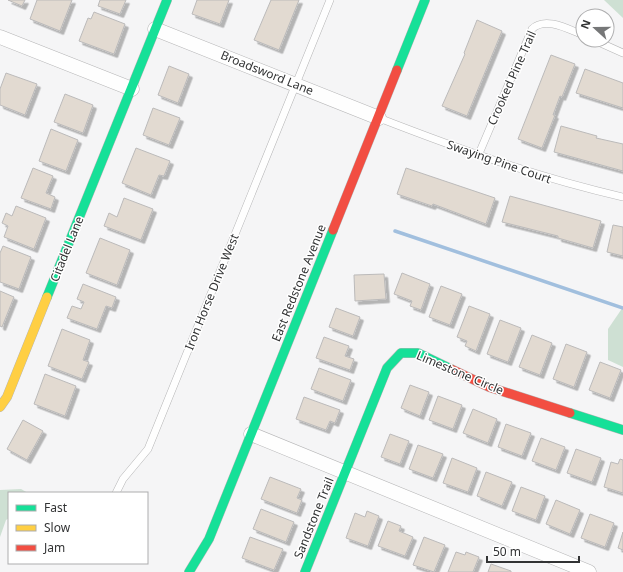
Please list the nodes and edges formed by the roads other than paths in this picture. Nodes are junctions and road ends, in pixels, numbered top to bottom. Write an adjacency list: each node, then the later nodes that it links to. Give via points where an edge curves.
1 (167, 0): 4 (street, Citadel Lane)
2 (330, 0): 9 (lane, Iron Horse Drive West)
3 (425, 0): 11 (street, East Redstone Avenue)
4 (155, 29): 9 (street, Broadsword Lane); 10 (street, Citadel Lane)
5 (575, 32): 12 (lane, Crooked Pine Trail, via 547,22 537,24 532,29)
6 (0, 37): 10 (street)
7 (612, 48): 8 (lane)
8 (623, 53)
9 (296, 84): 11 (street, Broadsword Lane); 18 (lane, Iron Horse Drive West, via 148,449 123,479)
10 (132, 89): 14 (street, Citadel Lane)
11 (378, 118): 12 (lane, Swaying Pine Court); 16 (street, East Redstone Avenue)
12 (478, 156): 13 (lane, Swaying Pine Court, via 573,186)
13 (623, 197)
14 (0, 407)
15 (623, 430): 17 (street, Limestone Circle, via 489,387 418,353 401,353 387,368)
16 (251, 434): 17 (street); 19 (street, East Redstone Avenue, via 209,539)
17 (345, 472): 20 (street, Sandstone Trail); 21 (street)
18 (116, 492)
19 (189, 572)
20 (305, 572)
21 (589, 572)

